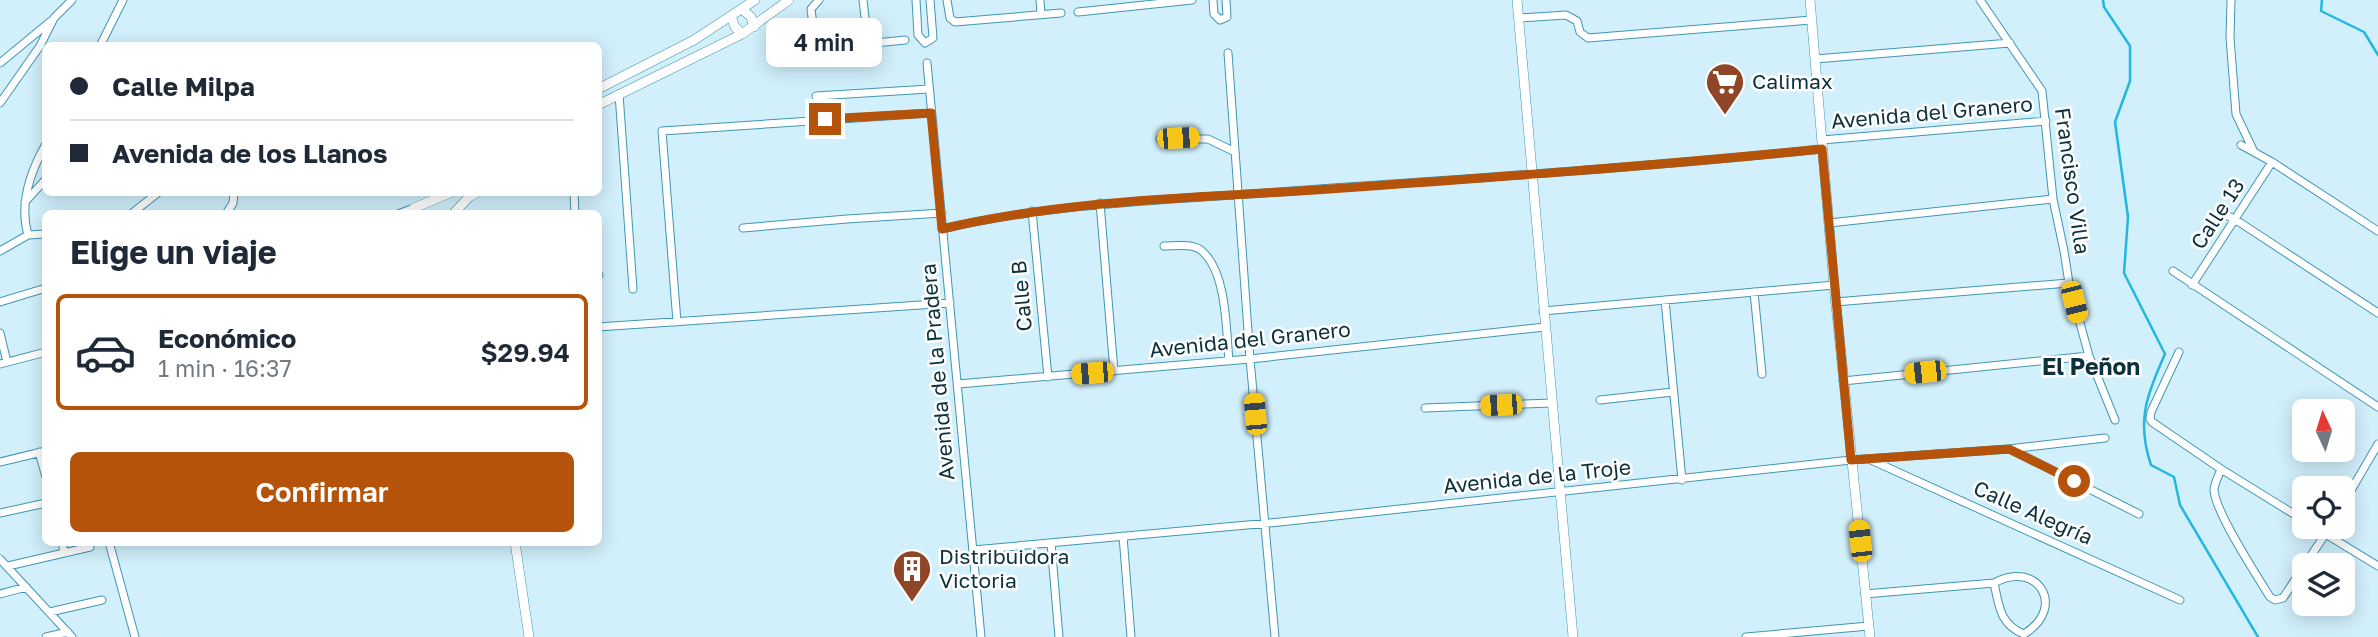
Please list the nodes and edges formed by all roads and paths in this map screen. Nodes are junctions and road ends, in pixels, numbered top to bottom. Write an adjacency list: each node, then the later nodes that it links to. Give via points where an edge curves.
1 (72, 0): 25 (street)
2 (123, 0): 31 (street)
3 (755, 0): 19 (street)
4 (789, 0): 28 (street)
5 (819, 0): 34 (street, via 811,9)
6 (863, 0): 33 (street)
7 (916, 0): 8 (street, via 918,35 925,43 933,38)
8 (930, 0)
9 (947, 0): 23 (street, via 950,19 955,22)
10 (1040, 0): 23 (street)
11 (1093, 0): 20 (street)
12 (1192, 0): 20 (street)
13 (1213, 0): 14 (street, via 1214,14 1220,20 1227,17)
14 (1226, 0)
15 (1517, 0): 26 (street)
16 (1810, 0): 27 (street)
17 (1980, 0): 32 (street, Francisco Villa)
18 (2231, 0): 53 (street, via 2236,114)
19 (742, 9): 24 (street); 28 (street)
20 (1094, 10): 21 (street)
21 (1078, 12)
22 (1061, 13): 23 (street)
23 (1041, 14)
24 (731, 16): 29 (street); 40 (street, via 681,48)
25 (54, 18): 38 (street); 44 (street)
26 (1519, 18): 27 (street, via 1566,15 1577,21 1588,38); 55 (street)
27 (1811, 20): 37 (street)
28 (754, 27): 29 (street)
29 (742, 34): 42 (street)
30 (905, 40): 33 (street)
31 (102, 42)
32 (2010, 43): 37 (street); 47 (street, Francisco Villa, via 2042,91)
33 (868, 44): 34 (street)
34 (816, 49): 35 (street)
35 (787, 52)
36 (1228, 54): 51 (street)
37 (1815, 60): 49 (street)
38 (0, 62)
39 (927, 63): 41 (street, Avenida de la Pradera)
40 (602, 87)
41 (929, 89): 43 (street); 46 (street, Avenida de la Pradera)
42 (619, 94): 45 (street); 84 (street)
43 (816, 96)
44 (0, 103)
45 (602, 103)
46 (931, 113): 69 (street, Avenida de la Pradera); 92 (street, via 662,131)
47 (2046, 121): 49 (street, Avenida del Granero); 61 (street, Francisco Villa)
48 (1160, 139): 51 (street, via 1208,139)
49 (1822, 144): 55 (street, Avenida del Granero, via 1680,164); 71 (street)
50 (2241, 145): 53 (street)
51 (1235, 152): 57 (street)
52 (42, 153): 63 (street)
53 (2254, 153): 54 (street)
54 (2272, 162): 70 (street, Calle 13); 74 (street)
55 (1531, 174): 57 (street, Avenida del Granero); 90 (street)
56 (42, 184): 63 (street)
57 (1237, 195): 62 (street, Avenida del Granero); 99 (street)
58 (154, 196): 64 (street)
59 (444, 196): 65 (street)
60 (471, 196): 66 (street)
61 (2053, 199): 71 (street); 80 (street, Francisco Villa)
62 (1100, 203): 67 (street, Avenida del Granero); 102 (street)
63 (24, 204): 76 (street)
64 (136, 210)
65 (417, 210)
66 (457, 210)
67 (1032, 211): 73 (street, Avenida del Granero); 104 (street, Calle B)
68 (2220, 212): 70 (street)
69 (942, 213): 72 (street); 73 (street, Avenida de la Pradera)
70 (2236, 220): 82 (street, Calle 13); 91 (street)
71 (1829, 223): 81 (street)
72 (743, 228)
73 (942, 229): 89 (street, Avenida de la Pradera)
74 (2378, 231)
75 (42, 234): 76 (street)
76 (28, 235): 78 (street)
77 (1164, 246): 100 (street, via 1202,250 1222,281)
78 (0, 251)
79 (2173, 271): 82 (street)
80 (2069, 283): 87 (street); 98 (street, Francisco Villa)
81 (1833, 285): 85 (street); 87 (street)
82 (2192, 285): 110 (street)
83 (42, 289): 88 (street)
84 (633, 289)
85 (1754, 292): 86 (street); 103 (street)
86 (1665, 300): 90 (street); 107 (street)
87 (1835, 302): 105 (street)
88 (0, 303)
89 (950, 303): 92 (street); 106 (street, Avenida de la Pradera)
90 (1543, 311): 94 (street)
91 (2378, 313)
92 (677, 322): 93 (street)
93 (602, 327)
94 (1545, 327): 99 (street, Avenida del Granero); 109 (street)
95 (0, 333): 101 (street)
96 (2179, 352): 120 (street, via 2150,419)
97 (42, 353): 101 (street)
98 (2089, 356): 105 (street); 112 (street, Francisco Villa)
99 (1250, 359): 100 (street, Avenida del Granero); 128 (street)
100 (1229, 360): 102 (street, Avenida del Granero)
101 (4, 363)
102 (1114, 371): 104 (street, Avenida del Granero)
103 (1762, 374)
104 (1048, 377): 106 (street, Avenida del Granero)
105 (1843, 381): 118 (street)
106 (958, 384): 137 (street, Avenida de la Pradera)
107 (1673, 392): 108 (street); 121 (street)
108 (1600, 401)
109 (1552, 403): 111 (street); 123 (street)
110 (2378, 407)
111 (1425, 408)
112 (2115, 421)
113 (2105, 438): 115 (street, Avenida de la Troje)
114 (2378, 444): 122 (street)
115 (2009, 449): 117 (street, Avenida de la Troje); 127 (street)
116 (42, 452): 119 (street)
117 (1871, 459): 118 (street, Avenida de la Troje); 147 (street, Calle Alegría)
118 (1851, 460): 121 (street, Avenida de la Troje); 145 (street)
119 (0, 462)
120 (2221, 469): 126 (street); 130 (street, via 2214,490 2224,518 2270,597 2283,598)
121 (1682, 480): 123 (street, Avenida de la Troje)
122 (2355, 483)
123 (1561, 492): 128 (street, Avenida de la Troje); 159 (street)
124 (42, 504): 125 (street)
125 (0, 513)
126 (2292, 513)
127 (2139, 514)
128 (1265, 523): 129 (street, Avenida de la Troje); 158 (street)
129 (1123, 536): 132 (street, Avenida de la Troje); 157 (street)
130 (2322, 539)
131 (2340, 539): 141 (street)
132 (1051, 543): 137 (street, Avenida de la Troje); 156 (street)
133 (63, 546): 138 (street)
134 (109, 546): 153 (street)
135 (516, 546): 154 (street)
136 (90, 547): 138 (street)
137 (973, 550): 155 (street, Avenida de la Pradera)
138 (64, 553): 140 (street)
139 (0, 559): 140 (street)
140 (8, 566): 143 (street)
141 (2378, 566)
142 (1994, 583): 145 (street); 151 (street, via 2005,620); 151 (street, via 2027,578 2042,588 2046,597 2043,614)
143 (26, 587): 144 (street); 148 (street)
144 (0, 594)
145 (1866, 594): 149 (street)
146 (102, 600): 148 (street)
147 (2180, 600)
148 (50, 612): 150 (street)
149 (1869, 626): 160 (street); 161 (street)
150 (70, 634): 152 (street)
151 (2024, 635)
152 (46, 637)
153 (135, 637)
154 (529, 637)
155 (981, 637)
156 (1059, 637)
157 (1131, 637)
158 (1275, 637)
159 (1573, 637)
160 (1746, 637)
161 (1870, 637)

